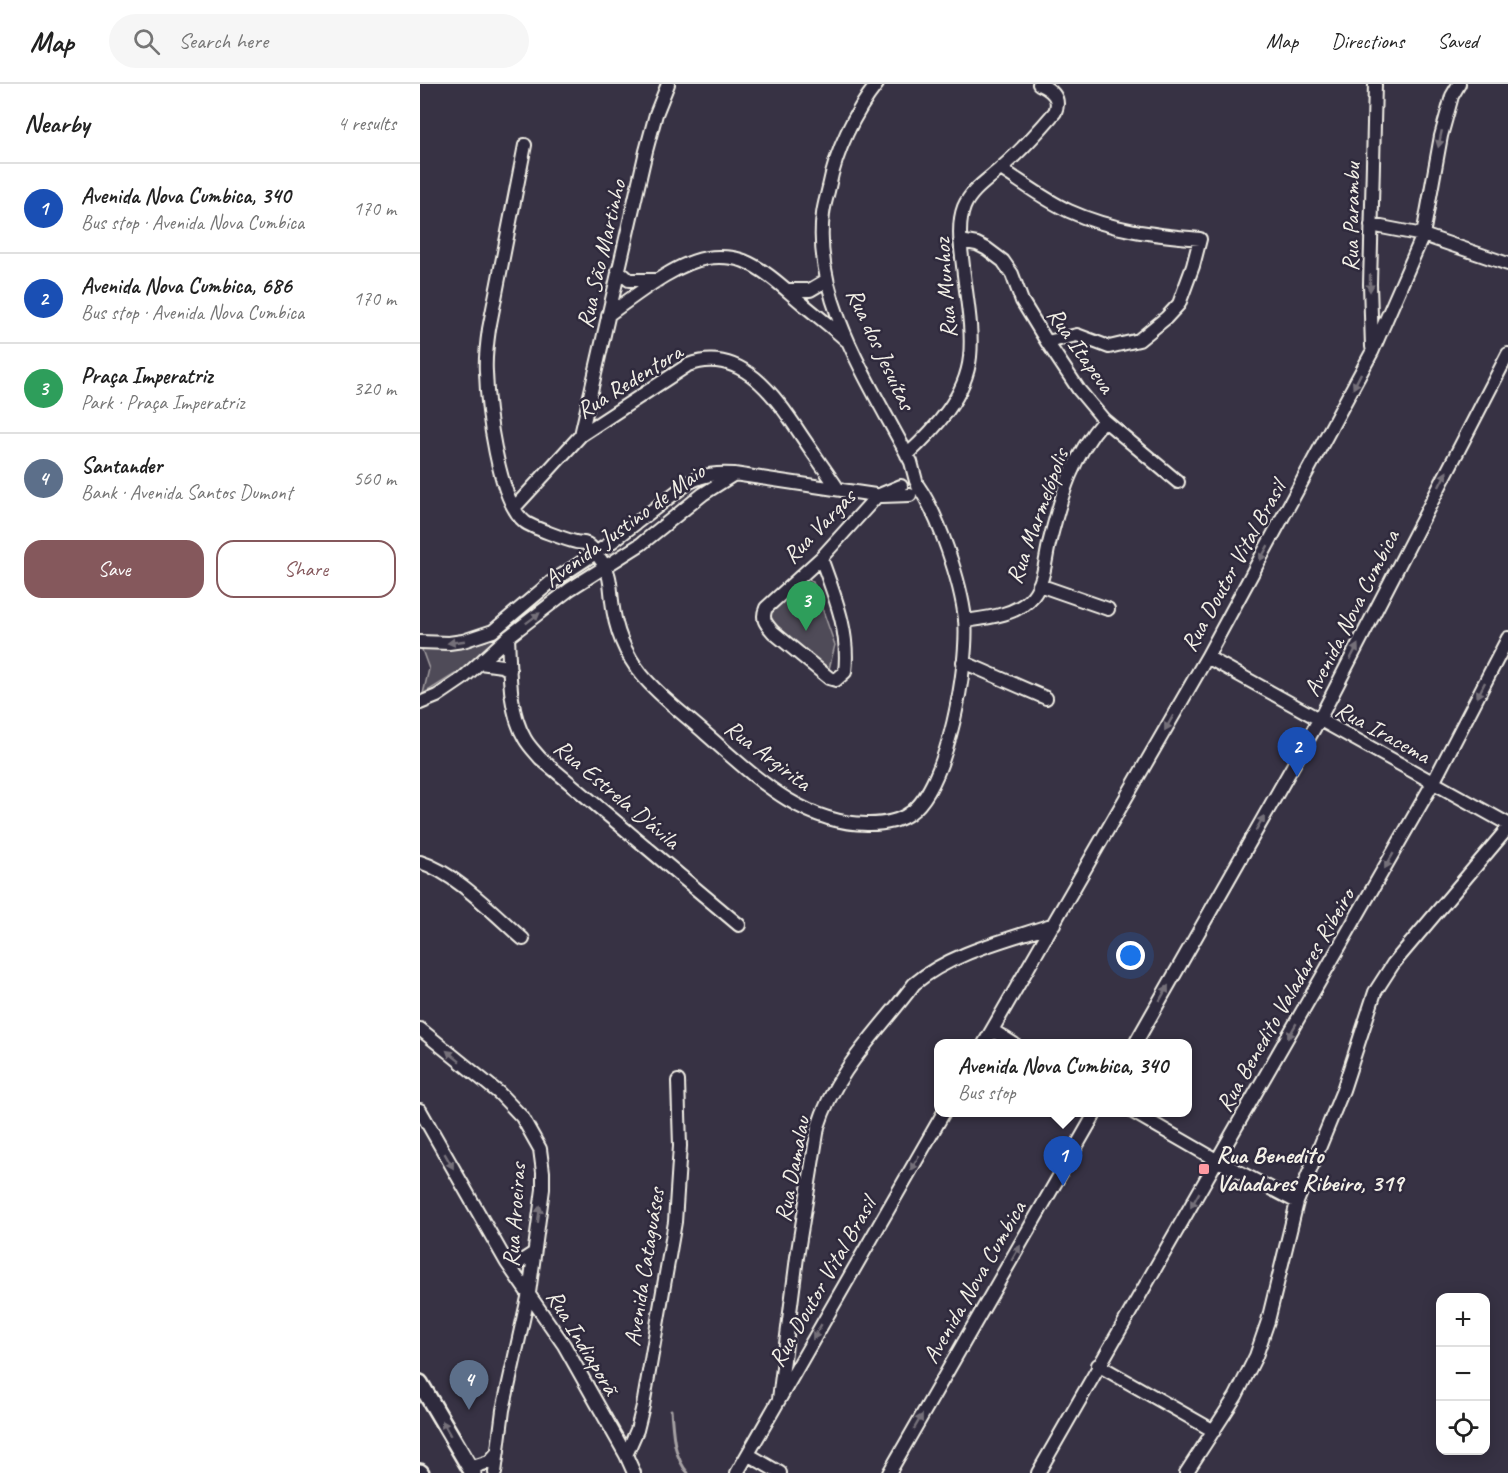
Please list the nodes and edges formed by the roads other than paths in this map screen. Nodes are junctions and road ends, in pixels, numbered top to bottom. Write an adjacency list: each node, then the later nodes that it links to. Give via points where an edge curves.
1 (668, 84): 12 (street, Rua São Martinho, via 656,114)
2 (876, 84): 14 (street, Rua dos Jesuítas, via 846,134 832,173 823,215)
3 (1039, 84): 7 (street, Rua Munhoz, via 1057,98 1055,112)
4 (1375, 84): 8 (street, Rua Parambu)
5 (1459, 84): 9 (street, Rua Doutor Vital Brasil, one-way to 9, via 1441,136)
6 (525, 145): 33 (street, via 486,355 497,461)
7 (1001, 168): 10 (street, Rua Munhoz, via 963,208); 19 (street, via 1067,210 1101,224 1200,239 1179,304 1139,340 1109,347 1077,335)
8 (1371, 225): 9 (street); 21 (street, Rua Parambu, one-way to 21)
9 (1423, 235): 11 (street); 21 (street, Rua Doutor Vital Brasil)
10 (960, 241): 19 (street, Rua Itapeva, via 987,249 1007,266 1022,301); 25 (street, Rua Munhoz, via 970,359 955,400)
11 (1508, 264)
12 (618, 270): 13 (street, via 629,280); 18 (street, Rua São Martinho)
13 (659, 280): 15 (street, via 692,262 732,258 755,267); 18 (street)
14 (827, 280): 15 (street, via 810,290); 16 (street, Rua dos Jesuítas)
15 (787, 290): 17 (street)
16 (835, 308): 17 (street); 20 (street, Rua dos Jesuítas)
17 (816, 313): 20 (street)
18 (608, 315): 24 (street, Rua São Martinho)
19 (1047, 342): 23 (street, Rua Itapeva)
20 (849, 343): 25 (street, Rua dos Jesuítas)
21 (1372, 352): 43 (street, Rua Doutor Vital Brasil, one-way to 43)
22 (1508, 354): 49 (street, Avenida Nova Cumbica, one-way to 22)
23 (1104, 420): 28 (street, Rua Itapeva); 37 (street, Rua Marmelópolis, via 1072,466)
24 (581, 435): 26 (street, Rua Redentora, via 688,365 713,360 742,369 764,385); 33 (street, Rua Redentora)
25 (909, 458): 30 (street)
26 (822, 466): 29 (street); 31 (street, Rua Redentora)
27 (734, 474): 29 (street); 34 (street, Avenida Justino de Maio, via 710,474 688,483); 36 (street, Avenida Justino de Maio)
28 (1178, 482)
29 (815, 486): 31 (street)
30 (911, 487): 32 (street); 39 (street, via 933,514)
31 (838, 489): 32 (street)
32 (877, 495): 35 (street, Rua Vargas)
33 (514, 508): 34 (street, via 526,522 587,544)
34 (591, 555): 36 (street, Rua Argirita); 42 (street, Avenida Justino de Maio, one-way to 42, via 493,630 449,644)
35 (821, 558): 35 (street, Rua Vargas, via 839,608 847,649 845,672 836,680 773,632 764,619 766,609)
36 (601, 569): 40 (street, Avenida Justino de Maio, one-way to 36); 44 (street, Rua Argirita, via 612,585 611,598 623,647 644,678 762,782 814,814 845,822 880,824 910,814 922,803 936,778 949,740)
37 (1040, 585): 38 (street); 39 (street, Rua Marmelópolis, via 1032,598 1016,608)
38 (1108, 609)
39 (965, 621): 44 (street, Rua Argirita)
40 (508, 637): 45 (street, Avenida Justino de Maio); 46 (street, Rua Estrela D'ávila)
41 (1508, 638): 50 (street, Rua Benedito Valadares Ribeiro, one-way to 50)
42 (420, 642)
43 (1207, 657): 49 (street, Rua Iracema); 53 (street, Rua Doutor Vital Brasil, one-way to 53)
44 (963, 662): 47 (street)
45 (480, 663): 46 (street); 48 (street, Avenida Justino de Maio, via 462,679)
46 (510, 670): 54 (street, Rua Estrela D'ávila, via 515,712 525,739 540,758)
47 (1046, 698)
48 (420, 704)
49 (1319, 720): 50 (street, Rua Iracema); 60 (street, Avenida Nova Cumbica, one-way to 49)
50 (1433, 783): 51 (street, Rua Iracema); 66 (street, Rua Benedito Valadares Ribeiro, one-way to 66)
51 (1508, 826): 67 (street, via 1383,977)
52 (420, 862): 55 (street, via 462,887)
53 (1054, 924): 57 (street, Rua Doutor Vital Brasil); 73 (street, Rua Damalau, via 968,954 924,976 853,1059 832,1093 818,1128)
54 (739, 925)
55 (523, 939)
56 (420, 1029): 68 (street, Rua Aroeiras, one-way to 56, via 543,1172 540,1149 532,1131 499,1094)
57 (992, 1030): 58 (street, Rua Doutor Vital Brasil); 59 (street)
58 (987, 1039)
59 (1006, 1039)
60 (1138, 1039)
61 (678, 1081): 76 (street, Avenida Cataguáses, via 680,1155 675,1222 643,1406)
62 (420, 1110): 69 (street, Rua Indiaporã, one-way to 69)
63 (942, 1117): 73 (street, Rua Doutor Vital Brasil, one-way to 73)
64 (1094, 1117): 84 (street, Avenida Nova Cumbica, one-way to 64)
65 (1140, 1117): 66 (street)
66 (1218, 1161): 67 (street); 71 (street, Rua Benedito Valadares Ribeiro, one-way to 71)
67 (1297, 1202): 74 (street, via 1256,1356)
68 (534, 1253): 69 (street, via 520,1262); 70 (street, Rua Aroeiras)
69 (507, 1263): 70 (street, Rua Indiaporã)
70 (529, 1293): 75 (street, Rua Aroeiras, via 503,1410); 76 (street, Rua Indiaporã, via 564,1345)
71 (1098, 1365): 74 (street); 79 (street, Rua Benedito Valadares Ribeiro)
72 (420, 1383): 78 (main road, one-way to 72)
73 (779, 1399): 77 (street, Rua Doutor Vital Brasil)
74 (1214, 1431): 85 (street)
75 (498, 1452): 78 (street, via 489,1462); 80 (street, Rua Aroeiras)
76 (626, 1455): 81 (street, Rua Indiaporã)
77 (748, 1455): 82 (street, Rua Doutor Vital Brasil); 83 (street)
78 (471, 1470)
79 (1041, 1472)
80 (495, 1473)
81 (634, 1473)
82 (737, 1473)
83 (780, 1473)
84 (889, 1473)
85 (1186, 1473)

